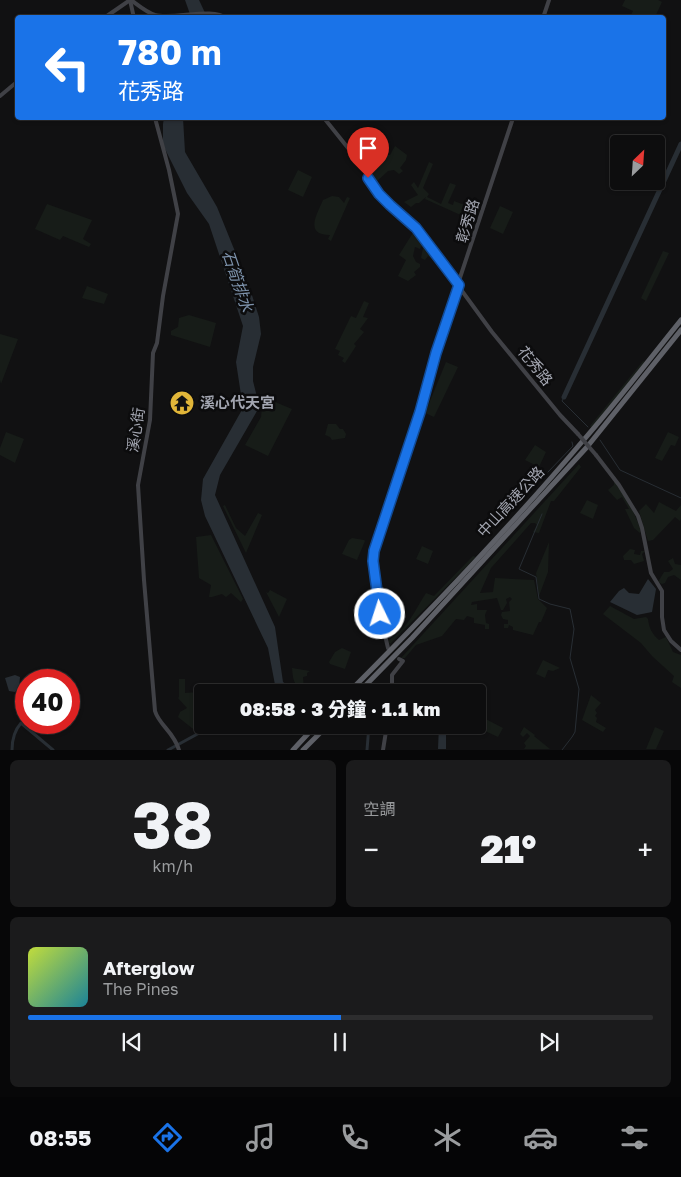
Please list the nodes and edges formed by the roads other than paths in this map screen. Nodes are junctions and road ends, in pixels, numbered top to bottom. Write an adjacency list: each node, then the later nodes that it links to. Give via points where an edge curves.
1 (130, 0): 3 (street); 4 (street); 5 (street)
2 (549, 0): 10 (street)
3 (108, 15)
4 (133, 15)
5 (154, 15)
6 (154, 15): 7 (street)
7 (189, 15)
8 (189, 15): 9 (street)
9 (221, 15)
10 (544, 15)
11 (15, 84): 12 (street)
12 (0, 96)
13 (156, 120): 28 (street, 溪心街, via 178,218 153,353 150,420 138,485 155,711)
14 (326, 120): 16 (street, 花秀路, via 360,163 379,194 416,228)
15 (512, 120): 16 (street, 彰秀路)
16 (459, 285): 19 (street, 彰秀路, via 373,556); 20 (street, 花秀路, bridge, via 492,332 596,455 638,516 651,573 662,591 664,630)
17 (681, 320): 22 (highway, 中山高速公路, via 570,456)
18 (681, 330): 23 (highway, 中山高速公路, via 587,447)
19 (388, 648)
20 (681, 650)
21 (401, 660): 24 (street, via 392,675)
22 (358, 684)
23 (367, 684)
24 (392, 684)
25 (308, 734): 29 (highway)
26 (319, 734): 30 (highway)
27 (386, 734): 31 (street)
28 (179, 749)
29 (293, 750)
30 (304, 750)
31 (383, 750)

